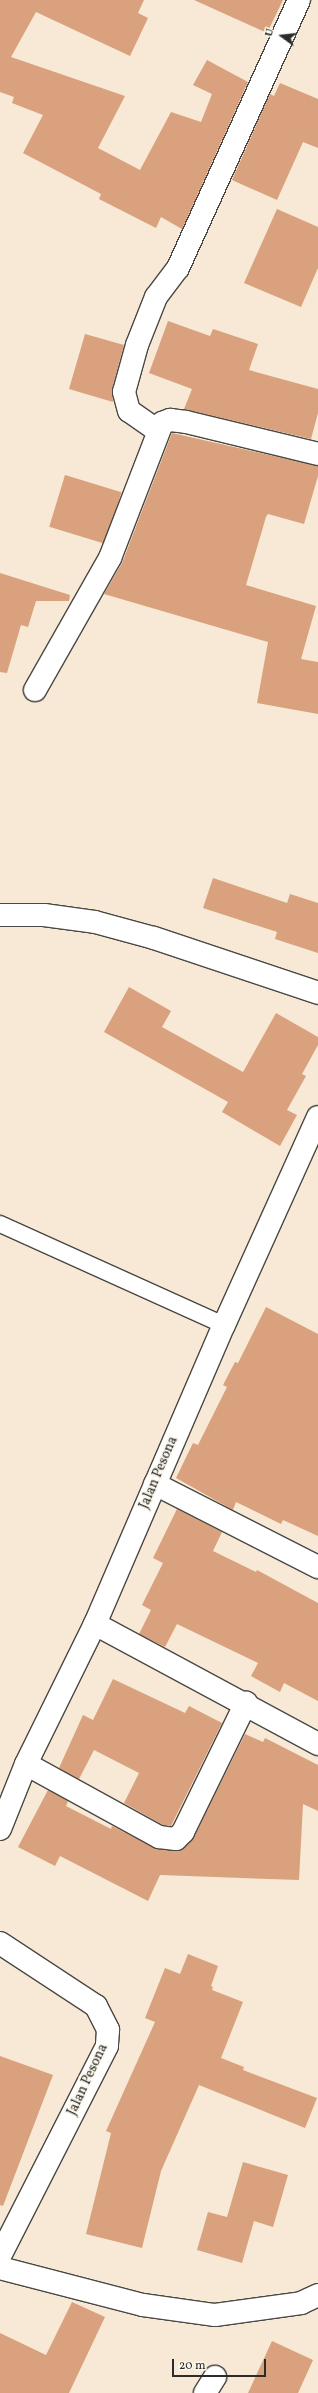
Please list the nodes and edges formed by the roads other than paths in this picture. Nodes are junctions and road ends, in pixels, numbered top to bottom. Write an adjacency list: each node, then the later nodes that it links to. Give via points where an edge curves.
1 (299, 0): 2 (street, via 178,268 156,297 137,345 124,392 129,411)
2 (158, 432): 3 (street, via 162,424 170,420); 4 (street, via 110,558)
3 (318, 454)
4 (35, 690)
5 (0, 915): 6 (street, via 44,915 95,922 154,938)
6 (318, 993)
7 (318, 1117): 9 (street, Jalan Pesona)
8 (0, 1224): 9 (lane)
9 (224, 1325): 10 (street, Jalan Pesona)
10 (154, 1484): 11 (street); 12 (street, Jalan Pesona)
11 (318, 1567)
12 (94, 1624): 13 (street); 15 (street, Jalan Pesona)
13 (246, 1703): 14 (street); 15 (street, via 183,1832 176,1839 159,1837)
14 (318, 1744)
15 (26, 1764): 16 (street, Jalan Pesona)
16 (0, 1829)
17 (0, 1943): 18 (street, Jalan Pesona, via 96,2006 108,2030 106,2046)
18 (2, 2248)
19 (0, 2268): 20 (street, via 143,2305 215,2314 301,2303)
20 (318, 2295)

